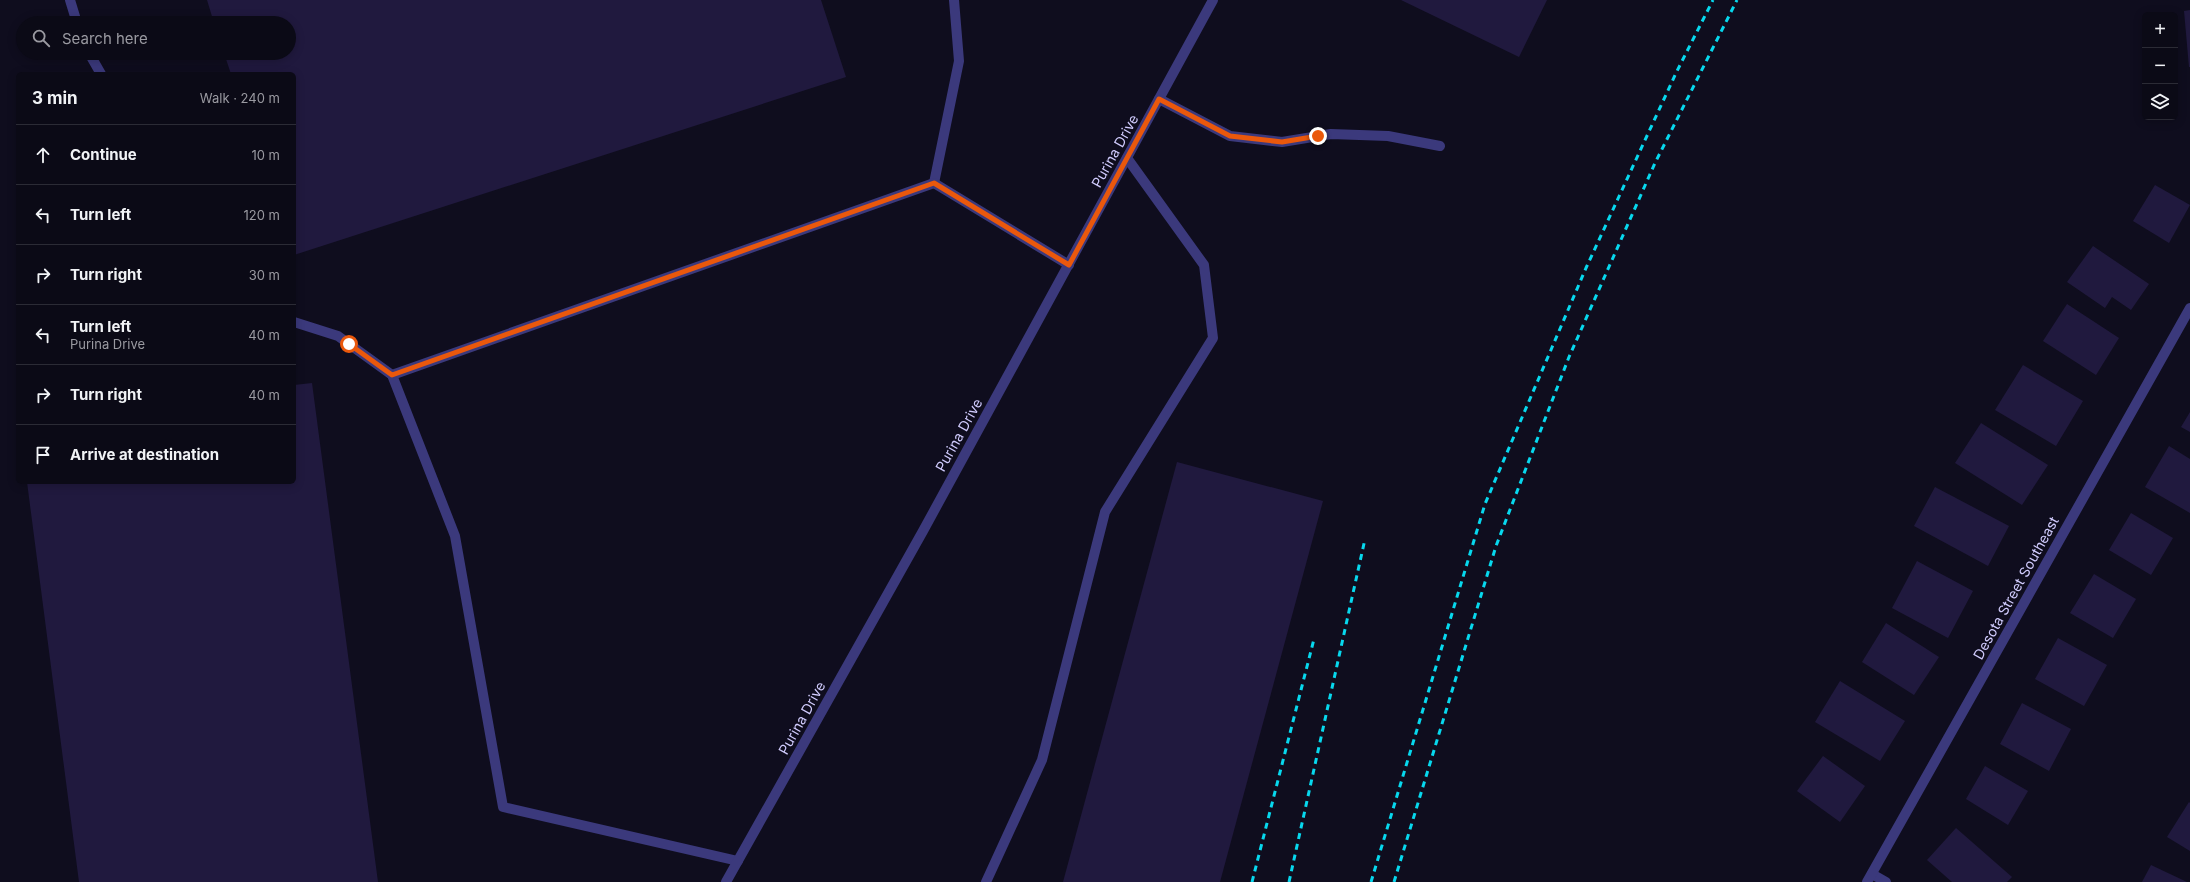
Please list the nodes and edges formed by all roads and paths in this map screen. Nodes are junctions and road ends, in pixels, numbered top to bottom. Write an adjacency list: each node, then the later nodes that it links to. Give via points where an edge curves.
1 (70, 0): 4 (street)
2 (954, 0): 10 (street, via 959,61)
3 (1214, 0): 7 (street, Purina Drive)
4 (75, 16)
5 (93, 60): 6 (street)
6 (100, 72)
7 (1159, 99): 8 (street, via 1230,136 1282,142 1331,134 1388,136); 9 (street, Purina Drive)
8 (1440, 146)
9 (1127, 158): 11 (street, Purina Drive); 18 (street, via 1204,265 1213,338 1105,512 1042,760)
10 (934, 183): 11 (street); 14 (street)
11 (1069, 265): 15 (street, Purina Drive)
12 (2190, 308): 16 (street, Desota Street Southeast)
13 (296, 323): 14 (street, via 338,336)
14 (392, 375): 15 (street, via 455,536 503,807)
15 (738, 861): 17 (street, Purina Drive)
16 (1869, 878): 19 (street)
17 (727, 882)
18 (986, 882)
19 (1886, 882)

